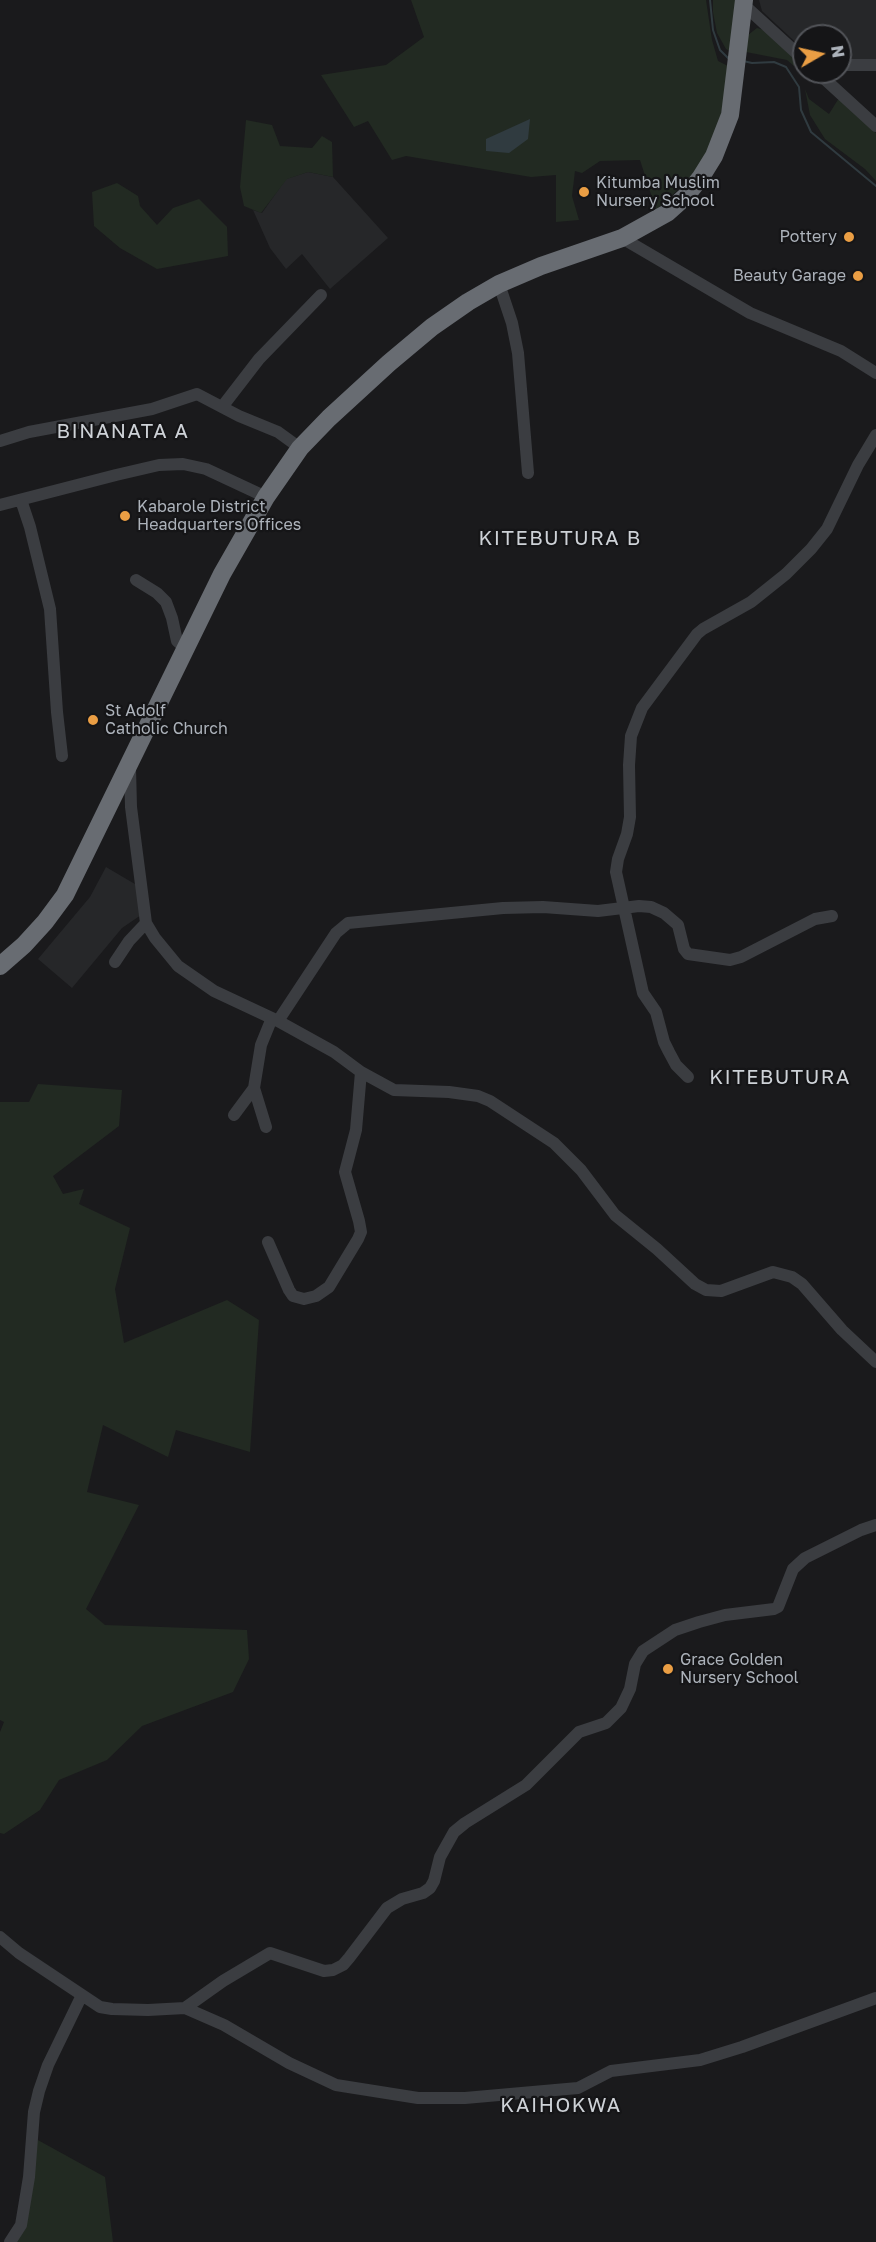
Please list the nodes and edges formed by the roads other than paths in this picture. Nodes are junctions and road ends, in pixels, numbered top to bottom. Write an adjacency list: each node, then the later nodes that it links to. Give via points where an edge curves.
1 (744, 2): 2 (street); 7 (highway, via 737,71 724,136 686,196 667,213)
2 (792, 48)
3 (852, 65): 4 (street)
4 (876, 66)
5 (830, 84): 6 (street)
6 (876, 126)
7 (622, 238): 8 (highway); 10 (street, via 750,313 841,351)
8 (499, 284): 14 (highway, via 432,327 388,363); 15 (street, via 518,353)
9 (321, 295): 11 (street, via 259,359)
10 (876, 373)
11 (222, 407): 13 (street, via 195,394 152,409); 14 (street, via 278,432)
12 (876, 435): 23 (street, via 826,529 811,549 751,602 697,634 642,708 631,736 630,817 616,872)
13 (0, 441)
14 (300, 448): 16 (highway)
15 (528, 473)
16 (266, 497): 17 (street, via 206,469 183,464 159,465); 20 (highway, via 222,574)
17 (21, 500): 18 (street); 21 (street, via 50,609)
18 (0, 505)
19 (136, 580): 20 (street, via 166,602 176,640)
20 (186, 649): 22 (highway)
21 (62, 756)
22 (129, 764): 25 (street); 27 (highway, via 65,895 24,945)
23 (623, 906): 24 (street, via 651,907 664,913 678,925 688,954 730,960 815,919); 28 (street, via 598,910 503,908 348,923 336,933); 30 (street, via 643,993 656,1012 669,1052)
24 (831, 916)
25 (146, 923): 26 (street); 28 (street, via 178,966 191,976)
26 (115, 962)
27 (0, 966)
28 (275, 1019): 29 (street); 31 (street, via 261,1046)
29 (362, 1072): 34 (street, via 356,1130 345,1172 359,1221 358,1239 329,1287 304,1299 293,1296); 35 (street, via 394,1090 440,1091 490,1101 554,1143 615,1215 695,1284 721,1292 773,1272 792,1276)
30 (688, 1077)
31 (254, 1088): 32 (street); 33 (street)
32 (234, 1115)
33 (266, 1127)
34 (268, 1242)
35 (876, 1362)
36 (876, 1525): 40 (street, via 805,1558 793,1569 778,1607 699,1622 675,1630 643,1651 621,1708 606,1723 579,1732 526,1785 454,1833 440,1857 430,1888 387,1908 343,1965 324,1971 270,1953)
37 (0, 1937): 38 (street)
38 (82, 1995): 40 (street, via 100,2007 112,2009); 41 (street, via 39,2091 21,2225)
39 (876, 1998): 40 (street, via 700,2060 611,2071 578,2088 465,2098 418,2098 336,2085)
40 (186, 2008)
41 (10, 2242)

